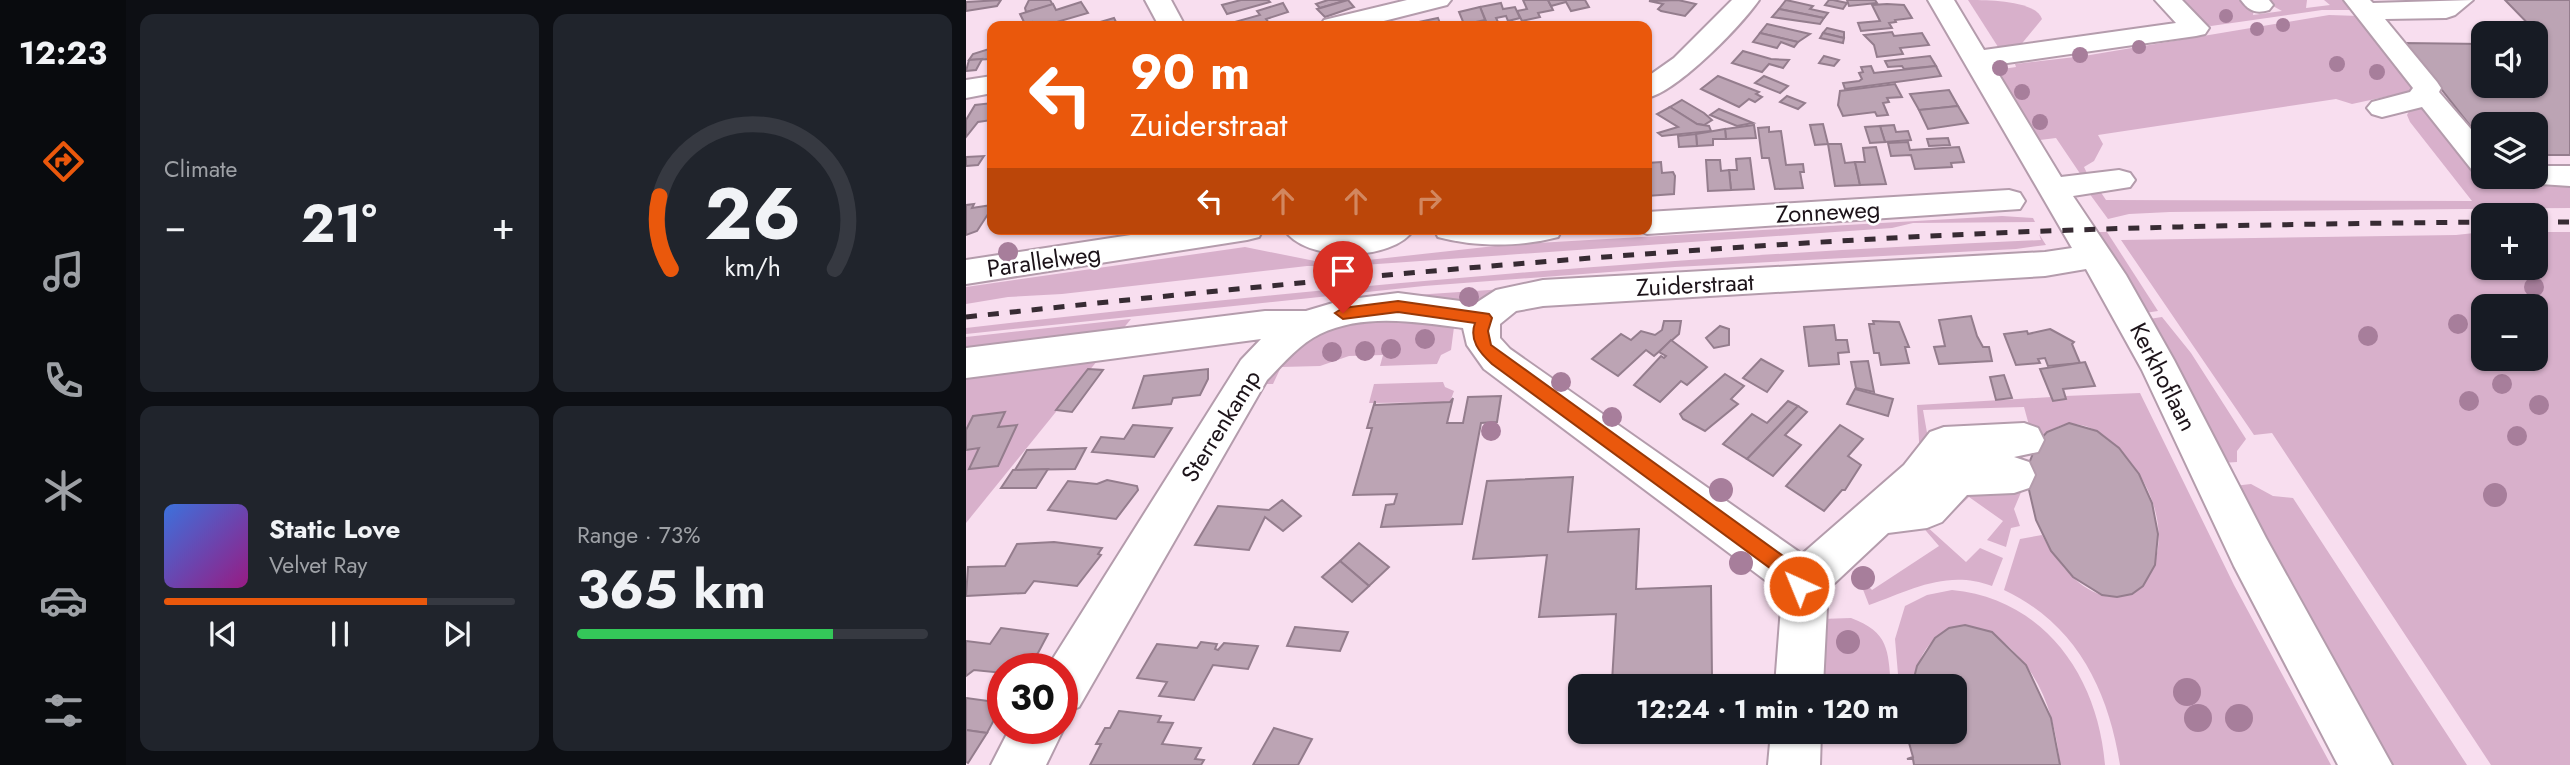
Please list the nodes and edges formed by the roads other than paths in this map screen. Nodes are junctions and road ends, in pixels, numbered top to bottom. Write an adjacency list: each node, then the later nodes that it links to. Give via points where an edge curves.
1 (1158, 0): 8 (street)
2 (1438, 0): 9 (street)
3 (1746, 0): 12 (street, via 1684,64)
4 (1941, 0): 10 (street, Kerkhoflaan)
5 (2168, 0): 10 (street, via 2196,28)
6 (2460, 0): 7 (street, via 2446,10)
7 (2362, 6): 14 (street, via 2427,88)
8 (1168, 21)
9 (1352, 21)
10 (1977, 60): 20 (street, Kerkhoflaan)
11 (987, 86): 13 (street)
12 (1652, 86)
13 (966, 89)
14 (2424, 94): 15 (street); 16 (street)
15 (2382, 108)
16 (2471, 148)
17 (2548, 176): 18 (street)
18 (2570, 176)
19 (2119, 180): 20 (street)
20 (2053, 188): 26 (street, Kerkhoflaan)
21 (2009, 201): 22 (street, Zonneweg)
22 (1652, 223)
23 (1208, 235): 27 (street, Parallelweg)
24 (1311, 235): 25 (street, via 1360,243)
25 (1382, 235)
26 (2094, 256): 28 (street, Zuiderstraat, via 2045,264 1543,293 1500,303); 39 (street, Kerkhoflaan, via 2161,370 2250,552)
27 (966, 272)
28 (1484, 318): 29 (street, via 1398,306 1343,313); 32 (street, via 1480,331 1484,348 1797,577)
29 (1306, 325): 30 (street, Sterrenkamp, via 1265,325); 33 (street, Sterrenkamp, via 1254,370)
30 (966, 363)
31 (2019, 457): 32 (street, via 1944,444 1919,478)
32 (1799, 586): 34 (street, via 1804,607)
33 (1078, 663)
34 (1800, 674)
35 (1029, 744): 37 (street)
36 (1795, 744): 38 (street)
37 (1017, 765)
38 (1794, 765)
39 (2366, 765)

